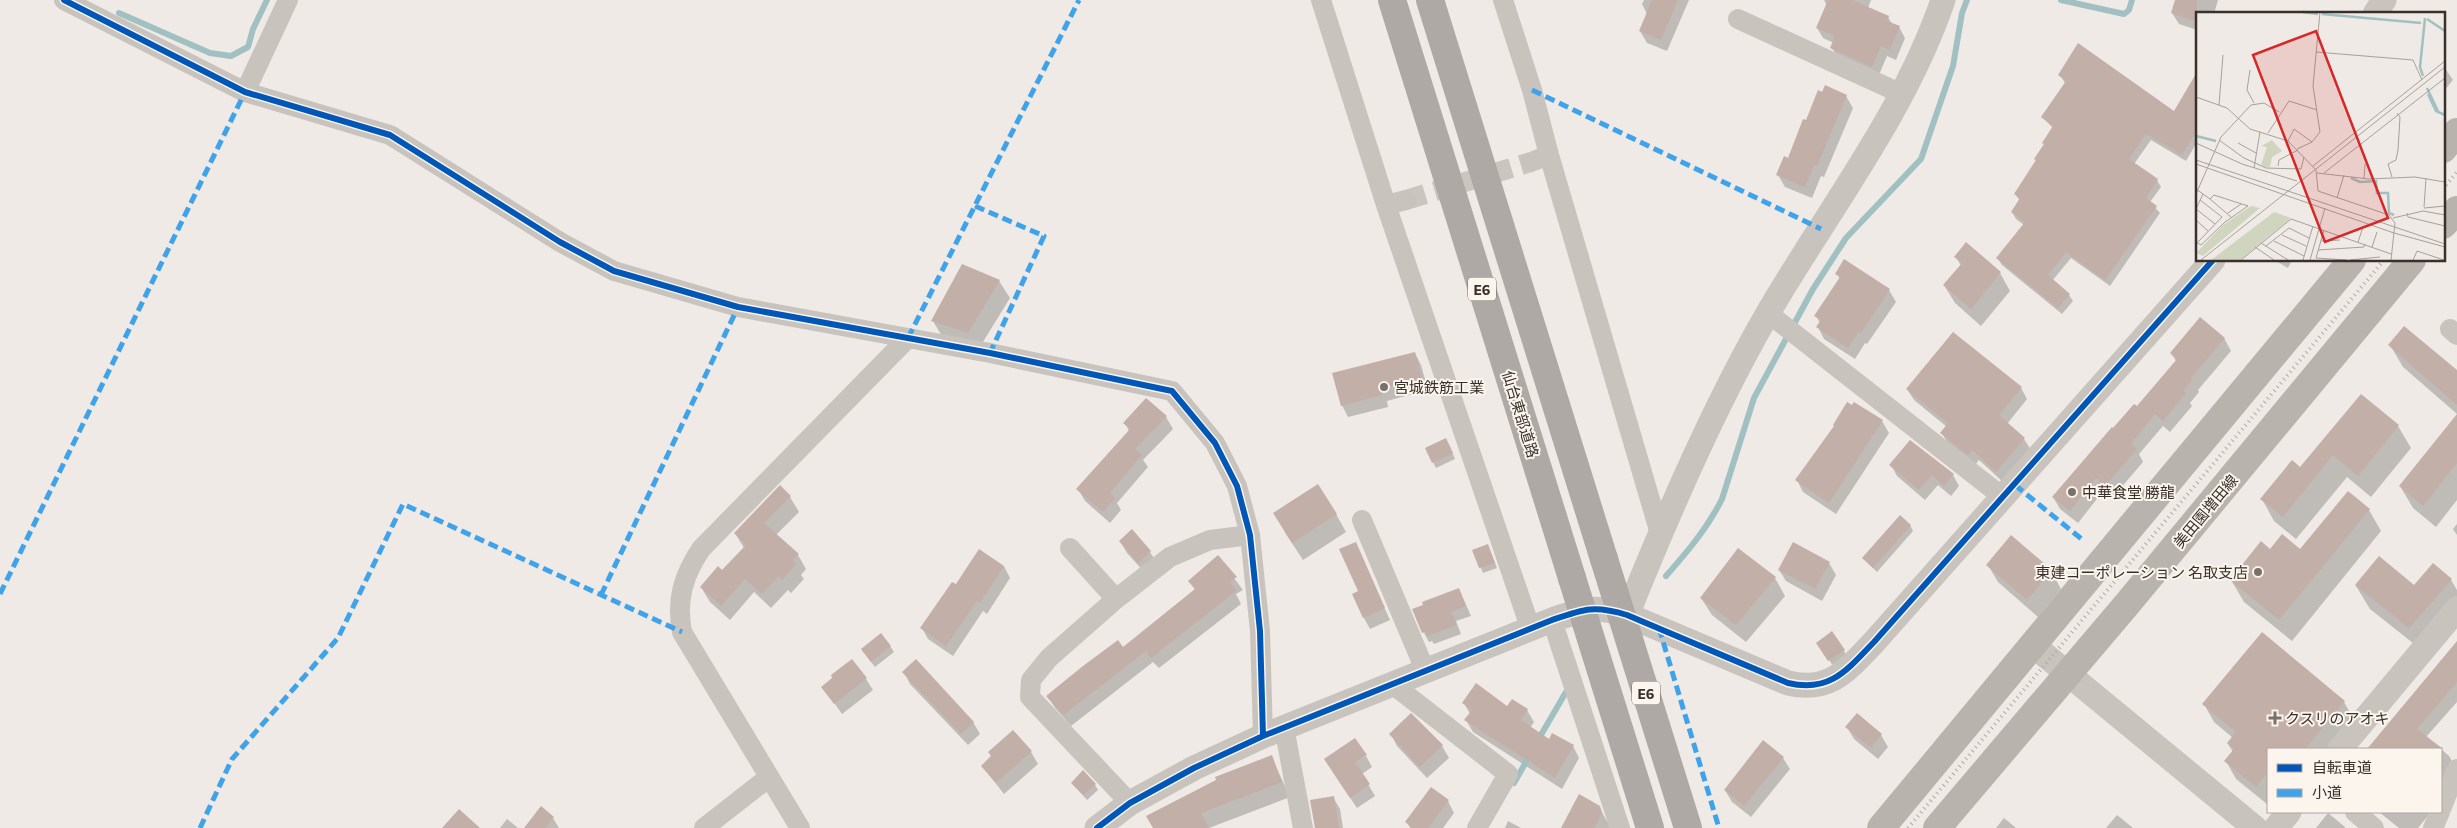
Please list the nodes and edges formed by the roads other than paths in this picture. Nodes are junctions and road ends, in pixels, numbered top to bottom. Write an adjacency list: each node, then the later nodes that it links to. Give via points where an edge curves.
1 (64, 0): 11 (street)
2 (288, 0): 11 (street)
3 (1321, 0): 16 (street)
4 (1392, 0): 52 (highway, 仙台東部道路 / E6, bridge)
5 (1430, 0): 53 (highway, E6, bridge)
6 (1503, 0): 27 (street, via 1532,90 1540,158)
7 (1943, 0): 12 (street)
8 (2384, 0): 9 (street)
9 (2376, 12)
10 (1738, 19): 12 (street)
11 (245, 92): 23 (street, via 390,135 560,242 614,271 738,306)
12 (1902, 94): 22 (street)
13 (2457, 132): 14 (main road)
14 (2444, 148)
15 (1406, 200): 16 (street)
16 (1386, 205): 32 (street)
17 (2457, 210): 18 (main road)
18 (2444, 224)
19 (2212, 261): 24 (street)
20 (2351, 261): 33 (main road)
21 (2411, 261): 35 (main road, 美田園増田線)
22 (1775, 318): 24 (street); 27 (street, via 1708,430)
23 (908, 338): 26 (street, via 1172,391 1215,443 1237,486); 40 (street, via 701,549 684,578 680,604 682,632)
24 (2004, 498): 31 (street, via 1874,642 1849,667 1822,685 1788,683)
25 (1362, 520): 34 (street)
26 (1250, 535): 29 (street, via 1210,540 1170,557); 37 (street)
27 (1660, 537): 31 (street)
28 (1070, 548): 29 (street)
29 (1116, 599): 41 (street, via 1049,658 1031,680 1030,697)
30 (2456, 611): 38 (street)
31 (1627, 615): 32 (street, via 1608,609 1588,608)
32 (1541, 625): 34 (street); 51 (street)
33 (2034, 646): 35 (street); 54 (main road)
34 (1425, 670): 36 (street)
35 (2068, 673): 55 (main road, 美田園増田線); 56 (street)
36 (1391, 684): 37 (street); 50 (street, via 1508,774)
37 (1273, 732): 41 (street, via 1194,768); 49 (street)
38 (2341, 748)
39 (2457, 769): 42 (street)
40 (768, 778): 46 (street); 47 (street)
41 (1130, 803): 48 (street)
42 (2442, 805)
43 (2288, 813): 57 (street)
44 (2356, 813): 58 (street)
45 (2439, 813): 59 (street)
46 (704, 828)
47 (800, 828)
48 (1097, 828)
49 (1303, 828)
50 (1477, 828)
51 (1620, 828)
52 (1650, 828)
53 (1688, 828)
54 (1881, 828)
55 (1937, 828)
56 (2255, 828)
57 (2276, 828)
58 (2374, 828)
59 (2433, 828)

